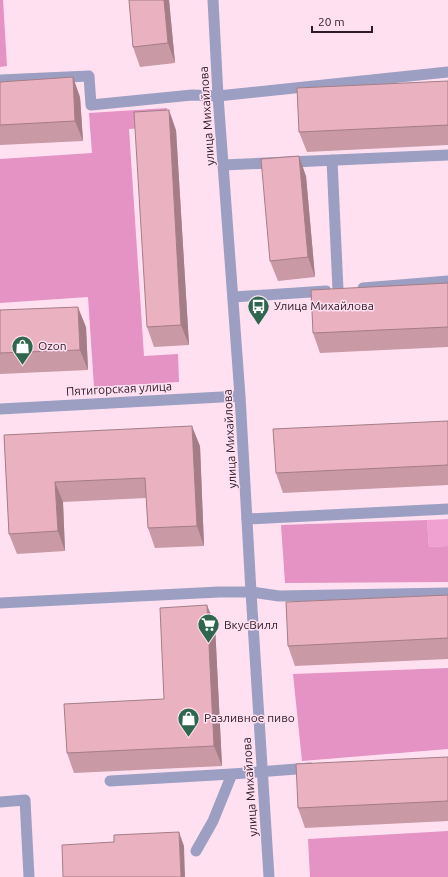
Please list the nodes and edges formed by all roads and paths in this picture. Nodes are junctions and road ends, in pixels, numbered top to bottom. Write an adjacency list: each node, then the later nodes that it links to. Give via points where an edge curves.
1 (213, 0): 4 (street, улица Михайлова)
2 (448, 72): 4 (street)
3 (0, 80): 4 (street, via 89,76 90,105 192,95)
4 (218, 96): 7 (street, улица Михайлова)
5 (448, 155): 6 (street)
6 (332, 160): 7 (street); 9 (street)
7 (223, 165): 10 (street, улица Михайлова)
8 (448, 281): 9 (street)
9 (345, 289): 10 (street)
10 (233, 297): 11 (street, улица Михайлова)
11 (240, 396): 12 (street, Пятигорская улица); 14 (street, улица Михайлова)
12 (0, 409)
13 (448, 509): 14 (street)
14 (247, 519): 15 (street, улица Михайлова)
15 (251, 592): 16 (street, via 279,596); 17 (street); 19 (street, улица Михайлова)
16 (448, 593)
17 (0, 603)
18 (324, 767): 19 (street)
19 (262, 771): 20 (street); 25 (street, улица Михайлова)
20 (232, 774): 21 (street); 23 (street, via 213,821)
21 (110, 781)
22 (0, 802): 24 (street, via 25,800)
23 (196, 851)
24 (29, 877)
25 (269, 877)

